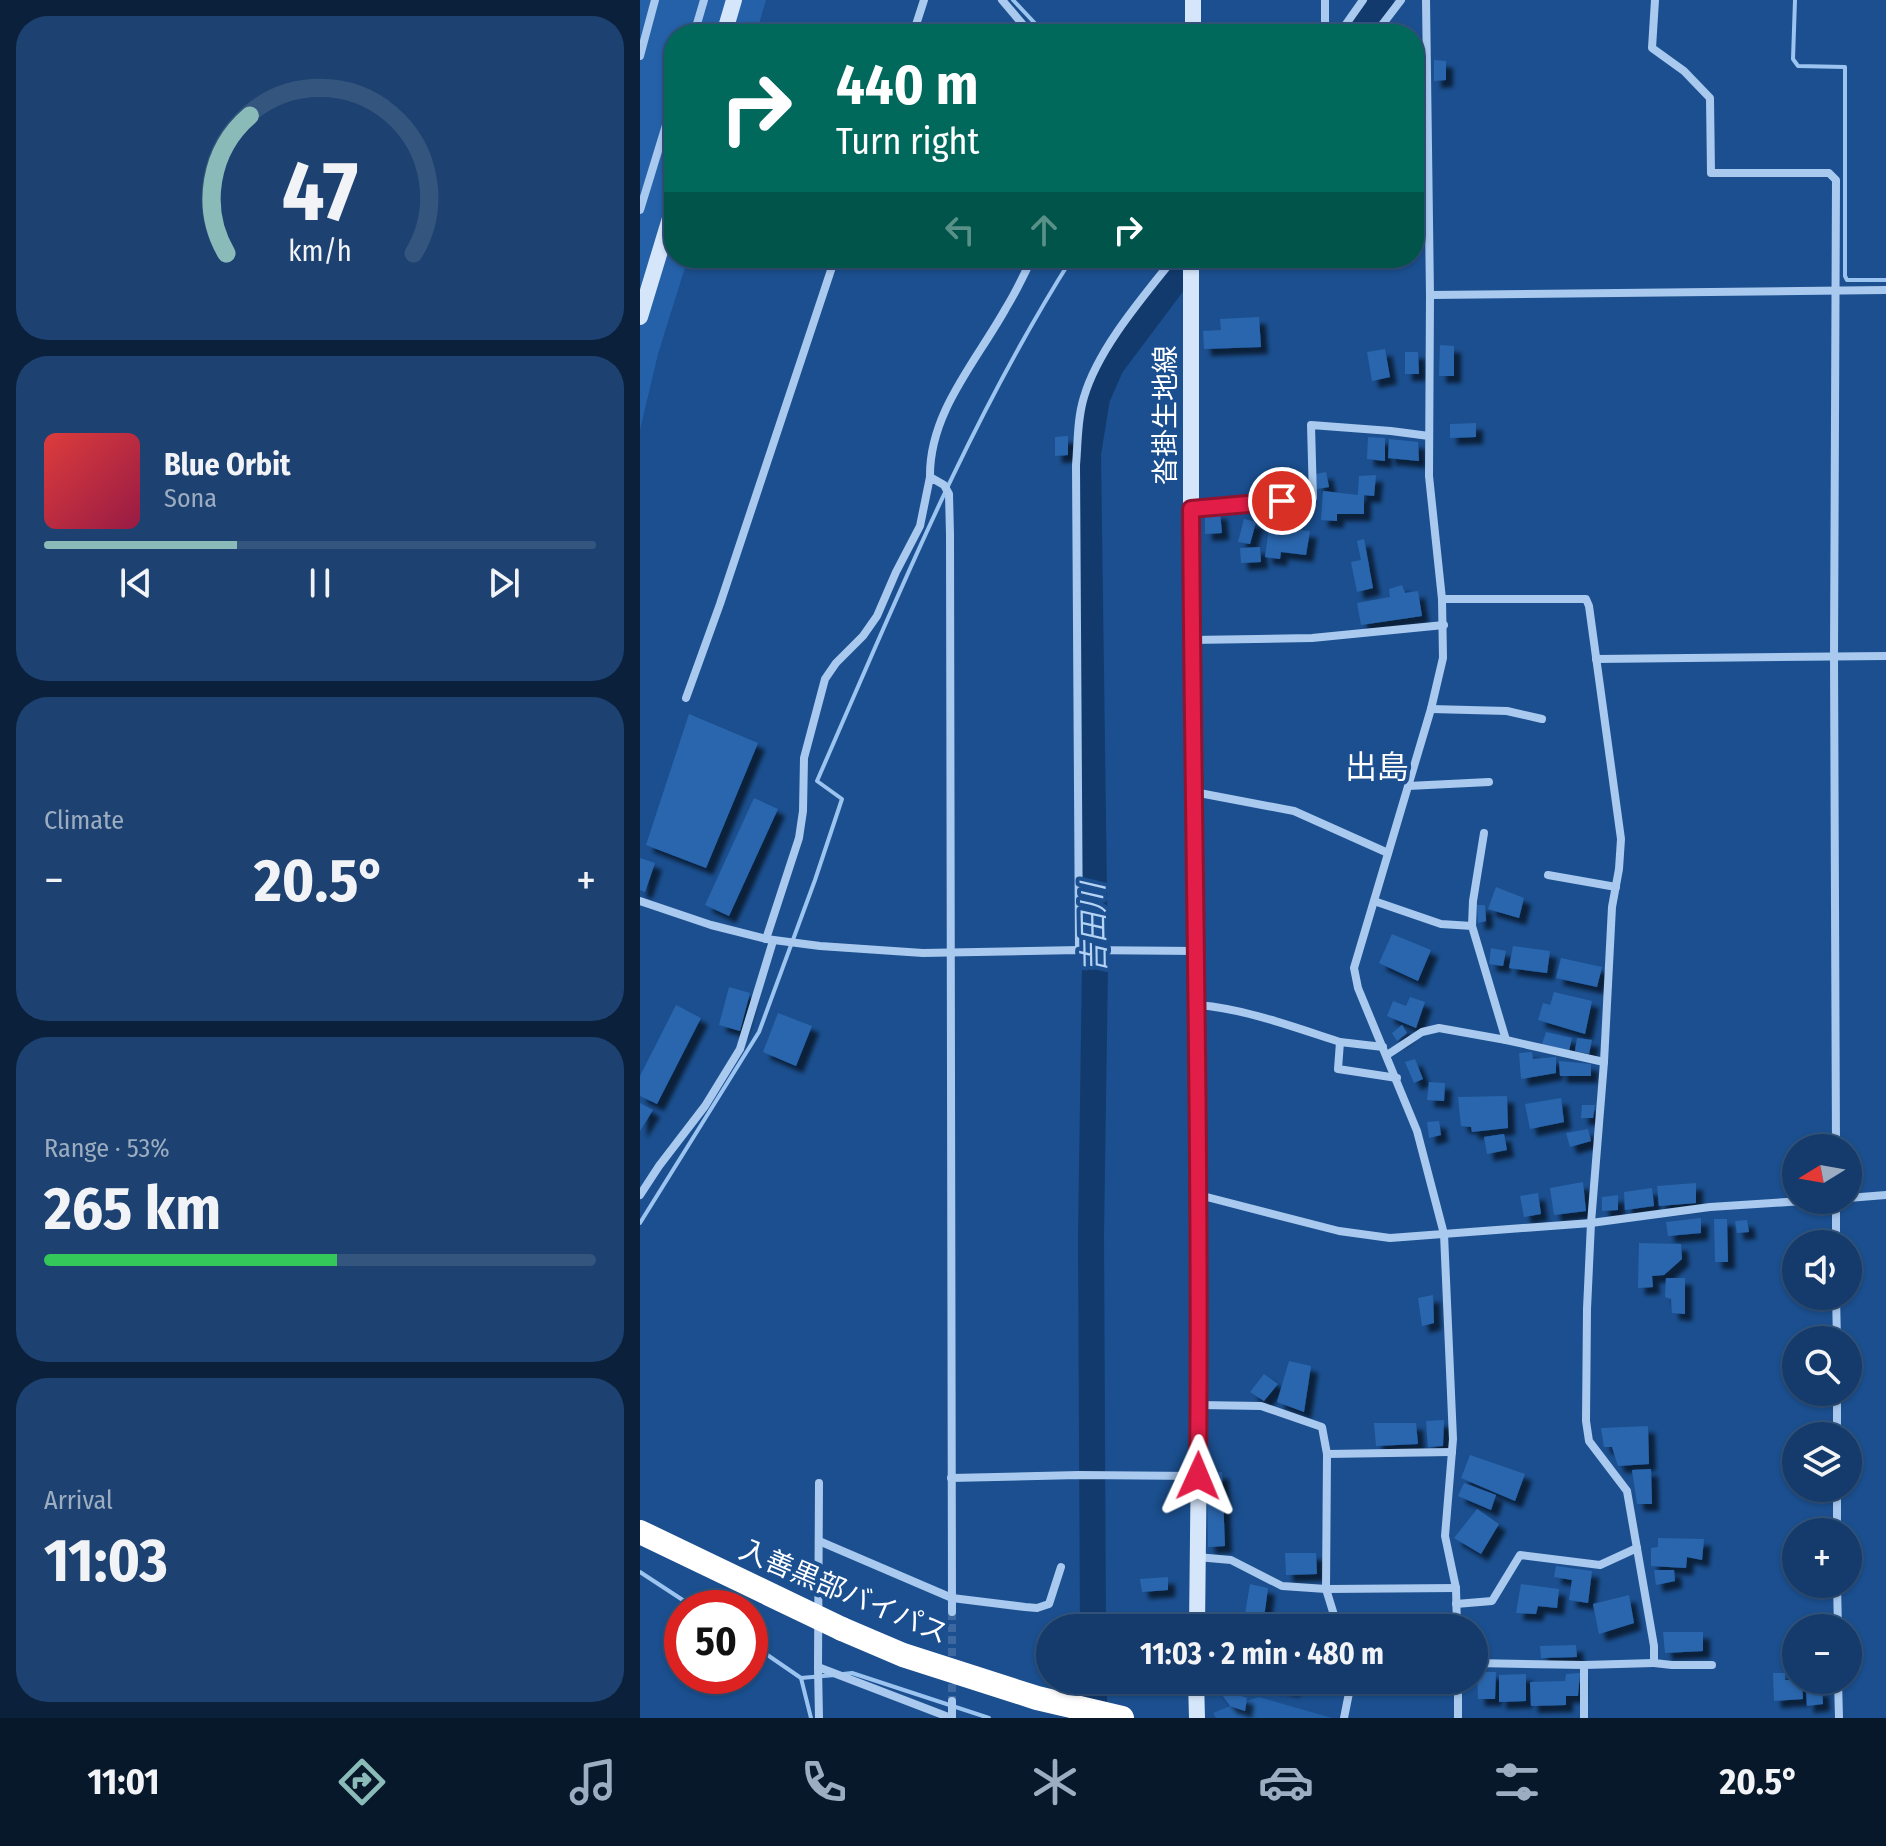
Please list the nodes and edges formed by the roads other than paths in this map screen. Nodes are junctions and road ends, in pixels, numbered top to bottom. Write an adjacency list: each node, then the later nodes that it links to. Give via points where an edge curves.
1 (655, 0): 20 (street)
2 (704, 0): 12 (street)
3 (734, 0): 13 (main road)
4 (924, 0): 14 (street)
5 (1002, 0): 15 (street)
6 (1193, 0): 16 (main road)
7 (1325, 0): 17 (street)
8 (1363, 0): 18 (street)
9 (1401, 0): 19 (street)
10 (1426, 0): 30 (street)
11 (1655, 0): 29 (street, via 1652,48 1710,98 1711,173 1829,173 1836,180)
12 (697, 24)
13 (727, 24)
14 (916, 24)
15 (1022, 24)
16 (1193, 24)
17 (1325, 24)
18 (1346, 24)
19 (1383, 24)
20 (640, 56)
21 (664, 132): 22 (street)
22 (640, 210)
23 (664, 238): 31 (main road)
24 (832, 268): 41 (street)
25 (1027, 268): 33 (street, via 937,427)
26 (1166, 268): 55 (street, via 1093,374 1078,429)
27 (1191, 268): 34 (main road, 沓掛生地線)
28 (1886, 290): 29 (street)
29 (1835, 291): 30 (street); 38 (street)
30 (1430, 295): 32 (street)
31 (640, 317)
32 (1429, 436): 34 (street, via 1311,425 1313,498); 35 (street)
33 (930, 477): 54 (street, via 920,526 877,616 825,679 804,758 799,838); 57 (street, via 949,494)
34 (1191, 509): 37 (main road, 沓掛生地線)
35 (1442, 599): 36 (street); 40 (street, via 1586,599)
36 (1444, 625): 37 (street, via 1312,638); 42 (street, via 1443,658)
37 (1191, 640): 46 (main road, 沓掛生地線)
38 (1834, 656): 39 (street); 40 (street); 64 (street)
39 (1886, 656)
40 (1596, 659): 50 (street, via 1621,839)
41 (686, 698)
42 (1431, 709): 43 (street, via 1507,711); 45 (street)
43 (1542, 719)
44 (1489, 782): 45 (street)
45 (1408, 786): 48 (street)
46 (1194, 792): 48 (street, via 1294,811); 56 (main road, 沓掛生地線)
47 (1484, 833): 53 (street)
48 (1388, 853): 52 (street)
49 (1548, 875): 50 (street)
50 (1616, 887): 62 (street)
51 (640, 901): 54 (street)
52 (1374, 901): 53 (street, via 1441,924); 61 (street, via 1354,968)
53 (1472, 926): 59 (street)
54 (770, 940): 57 (street); 65 (street, via 740,1049)
55 (1079, 950): 56 (street); 57 (street)
56 (1197, 951): 58 (main road, 沓掛生地線)
57 (950, 952): 76 (street)
58 (1197, 1005): 60 (street); 66 (main road, 沓掛生地線)
59 (1506, 1040): 61 (street, via 1439,1028); 62 (street)
60 (1340, 1042): 61 (street); 63 (street, via 1338,1069)
61 (1385, 1051): 63 (street)
62 (1604, 1062): 70 (street)
63 (1397, 1078): 71 (street)
64 (1836, 1134)
65 (640, 1195)
66 (1199, 1195): 71 (street, via 1339,1231 1390,1238); 72 (main road, 沓掛生地線)
67 (1886, 1195): 68 (street)
68 (1862, 1197)
69 (1782, 1202): 70 (street)
70 (1591, 1223): 71 (street); 80 (street, via 1586,1421 1589,1441 1627,1491)
71 (1444, 1234): 73 (street)
72 (1199, 1405): 74 (street, via 1261,1406 1322,1427); 75 (main road, 沓掛生地線)
73 (1452, 1452): 74 (street); 83 (street, via 1445,1536)
74 (1327, 1454): 84 (street)
75 (1198, 1476): 76 (street); 81 (main road, 沓掛生地線)
76 (951, 1478): 85 (street)
77 (819, 1483): 79 (street)
78 (640, 1532): 103 (highway, 入善黒部バイパス, bridge, via 903,1655 1037,1698)
79 (819, 1541): 85 (street); 95 (street)
80 (1637, 1548): 86 (street, via 1600,1565 1520,1555 1492,1601); 92 (street)
81 (1197, 1557): 84 (street, via 1231,1560 1282,1586); 88 (main road, 沓掛生地線)
82 (1061, 1567): 85 (street, via 1049,1604 1037,1608)
83 (1456, 1588): 84 (street); 86 (street)
84 (1326, 1589): 89 (street)
85 (952, 1598): 87 (street)
86 (1456, 1604): 90 (street)
87 (952, 1612)
88 (1197, 1614)
89 (1334, 1614)
90 (1456, 1614)
91 (1488, 1663): 93 (street)
92 (1654, 1663): 93 (street); 94 (street)
93 (1584, 1665): 107 (street)
94 (1712, 1665)
95 (818, 1667): 101 (street); 102 (street)
96 (1196, 1694): 104 (main road)
97 (1349, 1694): 105 (street)
98 (1458, 1694): 106 (street)
99 (1838, 1694): 108 (street)
100 (952, 1701): 102 (street)
101 (819, 1718)
102 (952, 1718)
103 (1122, 1718)
104 (1197, 1718)
105 (1344, 1718)
106 (1458, 1718)
107 (1584, 1718)
108 (1839, 1718)

